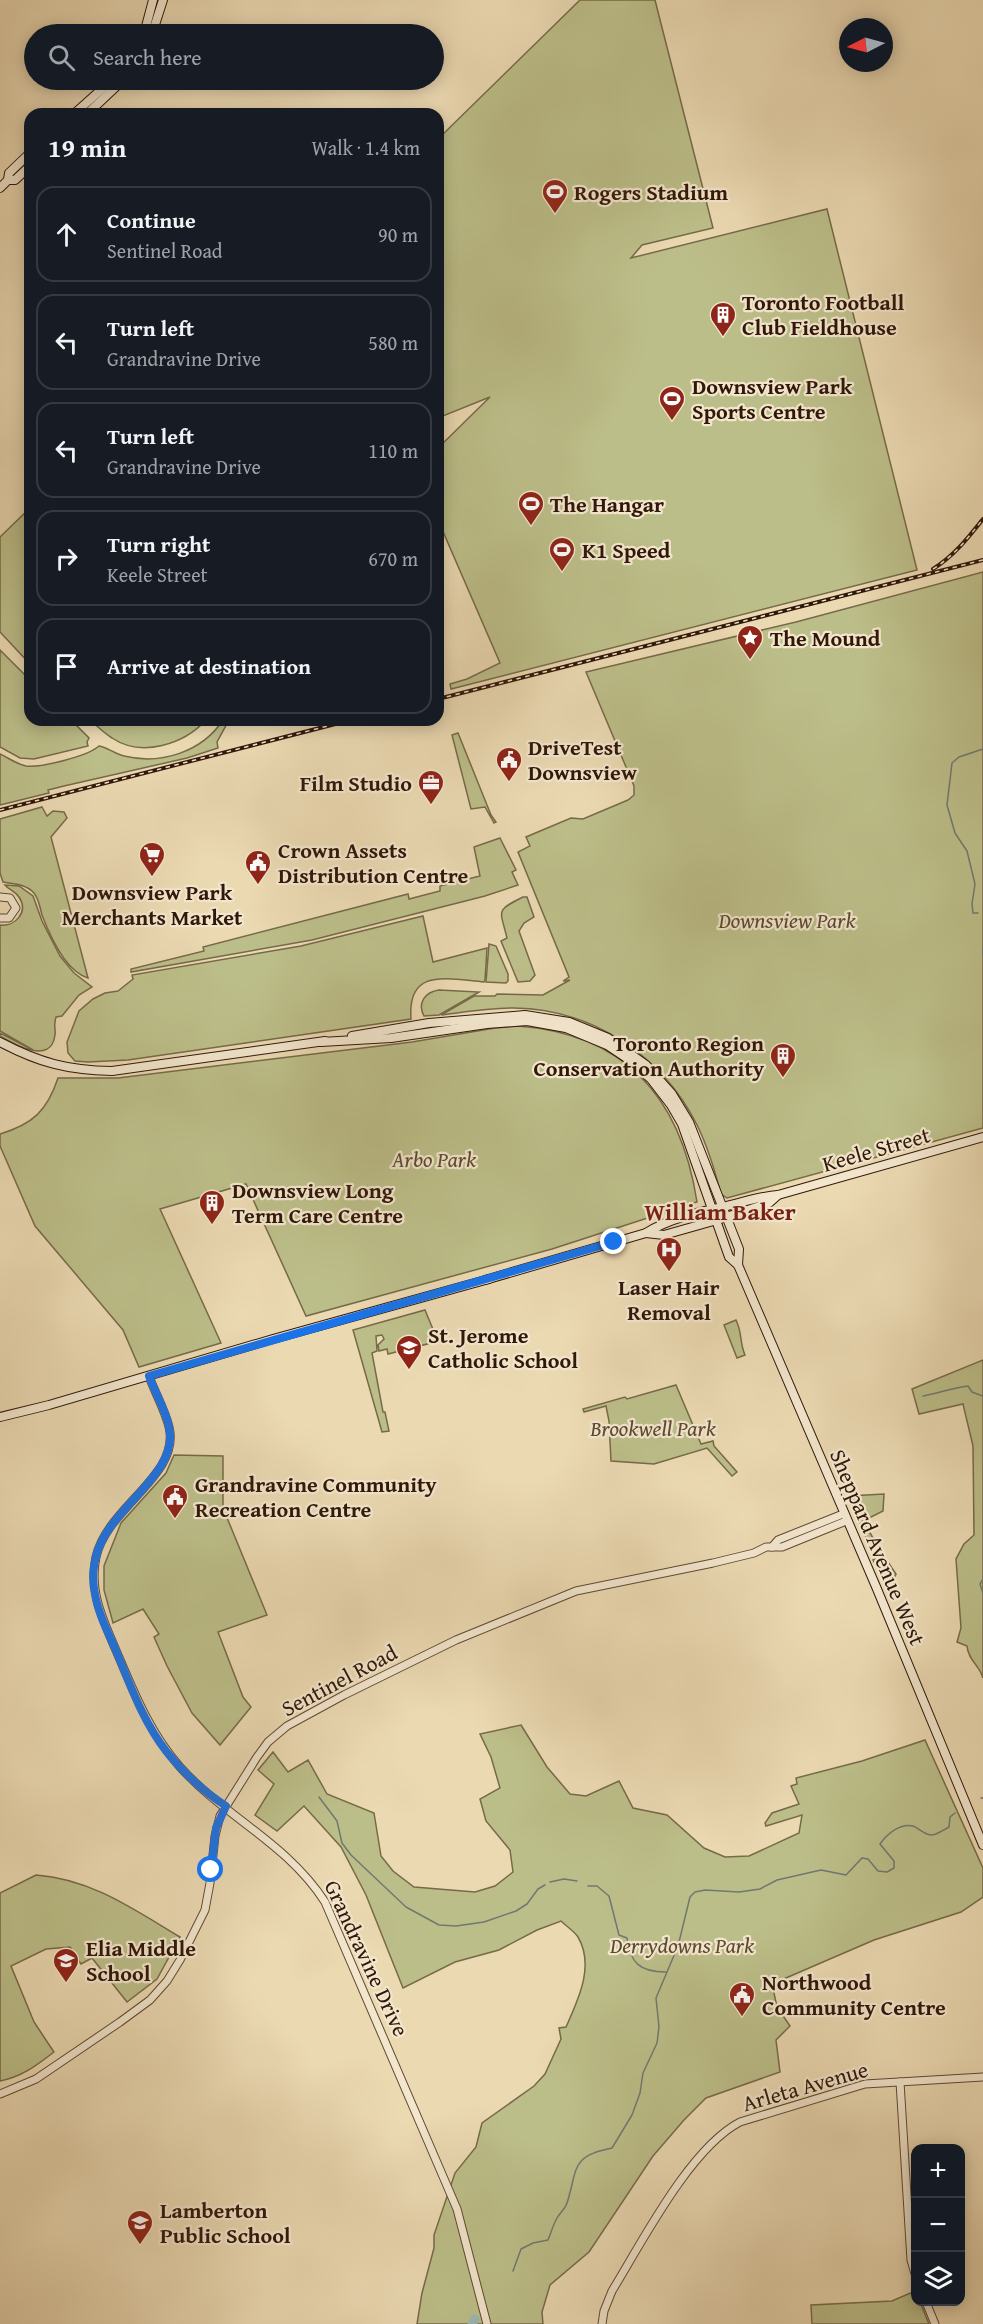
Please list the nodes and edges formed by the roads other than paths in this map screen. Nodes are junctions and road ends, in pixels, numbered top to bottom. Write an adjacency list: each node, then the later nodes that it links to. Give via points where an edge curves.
1 (153, 0): 3 (main road)
2 (163, 0): 4 (main road)
3 (147, 24)
4 (156, 24)
5 (101, 90): 7 (main road)
6 (112, 90): 8 (main road)
7 (81, 108)
8 (93, 108)
9 (24, 159): 11 (main road, via 9,173)
10 (24, 172): 11 (main road, via 15,180)
11 (8, 180): 12 (main road)
12 (0, 188)
13 (0, 897): 14 (street, via 10,898 16,908 9,918)
14 (0, 918)
15 (0, 1042): 16 (main road, Sheppard Avenue West, via 52,1065 112,1071)
16 (321, 1042): 19 (main road, Sheppard Avenue West, via 504,1015 557,1019 589,1029 630,1052 672,1095 698,1140); 20 (main road, Sheppard Avenue West, via 391,1038 527,1021 587,1035 626,1057 651,1079 671,1105 682,1124)
17 (983, 1137): 18 (main road, Keele Street)
18 (778, 1195): 19 (main road, Keele Street); 21 (main road, Keele Street, via 769,1203)
19 (722, 1207): 20 (main road, Keele Street); 21 (main road, Sheppard Avenue West)
20 (711, 1208): 22 (main road, Sheppard Avenue West); 23 (main road, Keele Street, via 661,1224)
21 (727, 1217): 22 (main road, Keele Street); 24 (main road, Sheppard Avenue West, via 739,1249)
22 (717, 1220): 23 (main road, Keele Street, via 664,1235); 24 (main road, Sheppard Avenue West, via 729,1257)
23 (646, 1233): 25 (main road, Keele Street)
24 (738, 1265): 27 (main road, Sheppard Avenue West)
25 (149, 1376): 26 (main road, Keele Street); 28 (street, Grandravine Drive, via 169,1426 169,1450 156,1474 101,1540 94,1591 142,1713 181,1768)
26 (0, 1418)
27 (845, 1518): 28 (street, Sentinel Road, via 782,1547 576,1591 456,1640 287,1726 256,1757); 29 (main road, Sheppard Avenue West)
28 (226, 1806): 32 (street, Sentinel Road, via 215,1835 205,1910 167,1981 150,2000 36,2079); 35 (street, Grandravine Drive, via 289,1858 325,1902 458,2209)
29 (983, 1845)
30 (983, 2078): 31 (street, Arleta Avenue)
31 (900, 2082): 33 (street); 36 (street, Arleta Avenue, via 853,2087 730,2127 679,2181 612,2291)
32 (0, 2094)
33 (911, 2260)
34 (928, 2306): 37 (street)
35 (488, 2324)
36 (602, 2324)
37 (935, 2324)

